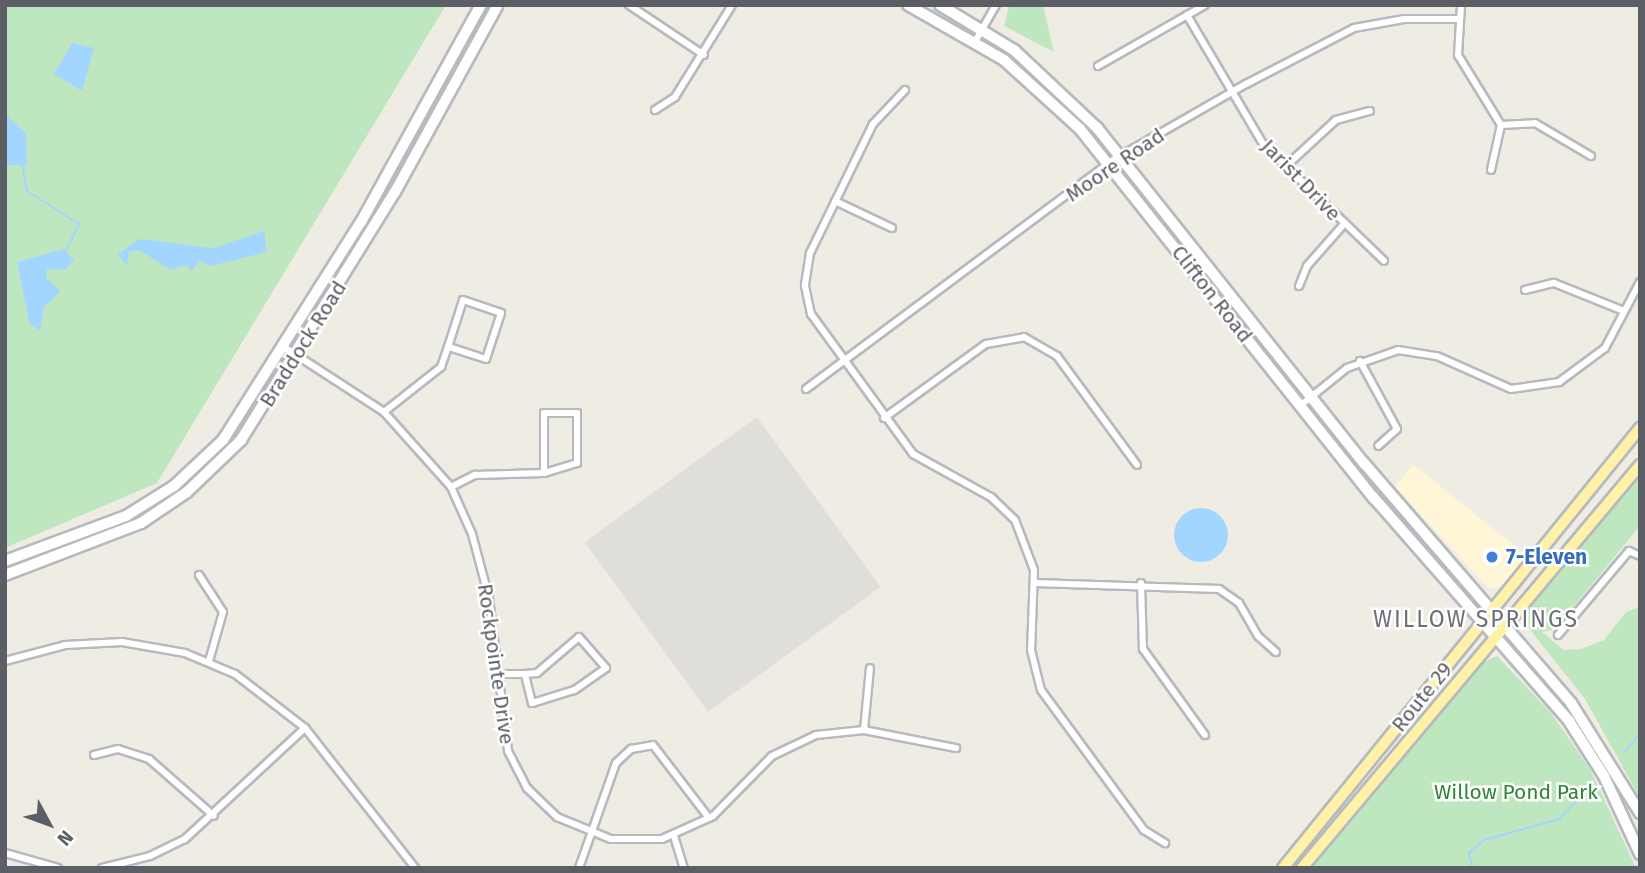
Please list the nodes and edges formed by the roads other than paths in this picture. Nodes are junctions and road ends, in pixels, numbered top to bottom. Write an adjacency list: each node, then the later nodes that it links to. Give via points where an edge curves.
1 (481, 5): 34 (main road, Braddock Road)
2 (498, 5): 36 (main road, Braddock Road)
3 (629, 5): 14 (street)
4 (732, 5): 14 (street)
5 (908, 5): 13 (main road, Clifton Road)
6 (940, 5): 12 (main road, Clifton Road)
7 (996, 5): 12 (street)
8 (1205, 5): 10 (street)
9 (1461, 5): 11 (street)
10 (1187, 16): 15 (street); 17 (street, Jarist Drive)
11 (1459, 19): 17 (street, Moore Road, via 1404,19 1354,28); 20 (street, via 1461,62)
12 (983, 29): 13 (street); 21 (main road, Clifton Road, via 1053,82)
13 (976, 40): 23 (main road, Clifton Road, via 1045,94)
14 (704, 55): 18 (street, via 674,97)
15 (1098, 66)
16 (905, 90): 26 (street, via 873,124)
17 (1232, 92): 21 (street, Moore Road); 24 (street, Jarist Drive)
18 (655, 110)
19 (1370, 111): 24 (street, via 1336,120)
20 (1501, 125): 22 (street, via 1535,123); 25 (street)
21 (1120, 156): 23 (street, Moore Road); 40 (main road, Clifton Road)
22 (1591, 156)
23 (1109, 164): 38 (street, Moore Road); 41 (main road, Clifton Road)
24 (1285, 167): 27 (street, Jarist Drive)
25 (1492, 170)
26 (835, 201): 28 (street); 38 (street, via 810,253 805,286 814,321)
27 (1344, 224): 29 (street, Jarist Drive); 31 (street, via 1307,266)
28 (891, 228)
29 (1384, 261)
30 (1640, 282): 33 (street)
31 (1299, 286)
32 (1525, 290): 33 (street, via 1553,283)
33 (1624, 311): 37 (street, via 1597,358 1544,386 1490,384 1426,352 1398,350)
34 (284, 347): 36 (street, Rockpointe Drive); 51 (main road, Braddock Road, via 223,440 174,486 107,525)
35 (449, 347): 35 (street, via 486,359 501,313 463,300); 42 (street, via 440,367)
36 (296, 354): 42 (street, Rockpointe Drive); 52 (main road, Braddock Road, via 241,440 187,492 118,534)
37 (1360, 361): 40 (street); 45 (street, via 1397,429)
38 (842, 362): 39 (street, Moore Road); 43 (street)
39 (806, 389)
40 (1311, 397): 41 (street); 56 (main road, Clifton Road)
41 (1301, 405): 57 (main road, Clifton Road)
42 (384, 412): 49 (street, Rockpointe Drive)
43 (884, 418): 47 (street, via 986,344 1024,337 1057,356); 54 (street, via 922,461 992,497 1015,520 1031,552)
44 (1640, 428): 56 (main road, Route 29)
45 (1378, 446)
46 (1640, 465): 58 (main road, Route 29)
47 (1137, 466)
48 (544, 473): 48 (street, via 544,413 577,413 577,463); 49 (street, via 475,475)
49 (451, 487): 65 (street, Rockpointe Drive, via 478,553)
50 (1640, 556): 59 (street, via 1629,551)
51 (5, 561)
52 (5, 575)
53 (199, 575): 63 (street, via 223,612)
54 (1035, 583): 55 (street); 77 (street, via 1031,650 1041,690 1144,830)
55 (1141, 583): 61 (street, via 1228,593); 69 (street, via 1143,649)
56 (1492, 611): 57 (main road, Route 29); 58 (main road, Clifton Road)
57 (1483, 622): 60 (main road, Clifton Road); 85 (main road, Route 29)
58 (1506, 628): 60 (main road, Route 29); 72 (main road, Clifton Road, via 1590,727)
59 (1558, 635)
60 (1497, 638): 79 (main road, Clifton Road, via 1585,744); 86 (main road, Route 29)
61 (1276, 652)
62 (5, 661): 63 (street, via 65,645 122,642)
63 (209, 661): 67 (street, via 263,691)
64 (870, 668): 68 (street)
65 (499, 674): 66 (street); 75 (street, Rockpointe Drive, via 501,723 519,775 545,808)
66 (525, 674): 66 (street, via 532,703 574,690 606,668 579,637 537,673)
67 (305, 728): 73 (street); 82 (street)
68 (864, 730): 70 (street, Rockpointe Drive); 74 (street, Rockpointe Drive, via 816,735 784,749)
69 (1205, 735)
70 (956, 748)
71 (94, 755): 73 (street, via 118,749 149,759)
72 (1640, 813)
73 (214, 816): 81 (street, via 168,849)
74 (709, 818): 75 (street, via 653,745 619,757); 76 (street, Rockpointe Drive)
75 (594, 835): 76 (street, Rockpointe Drive, via 634,842); 83 (street)
76 (674, 836): 84 (street)
77 (1165, 843)
78 (5, 853): 80 (street)
79 (1640, 854)
80 (58, 868)
81 (102, 868)
82 (415, 868)
83 (579, 868)
84 (684, 868)
85 (1283, 868)
86 (1302, 868)

